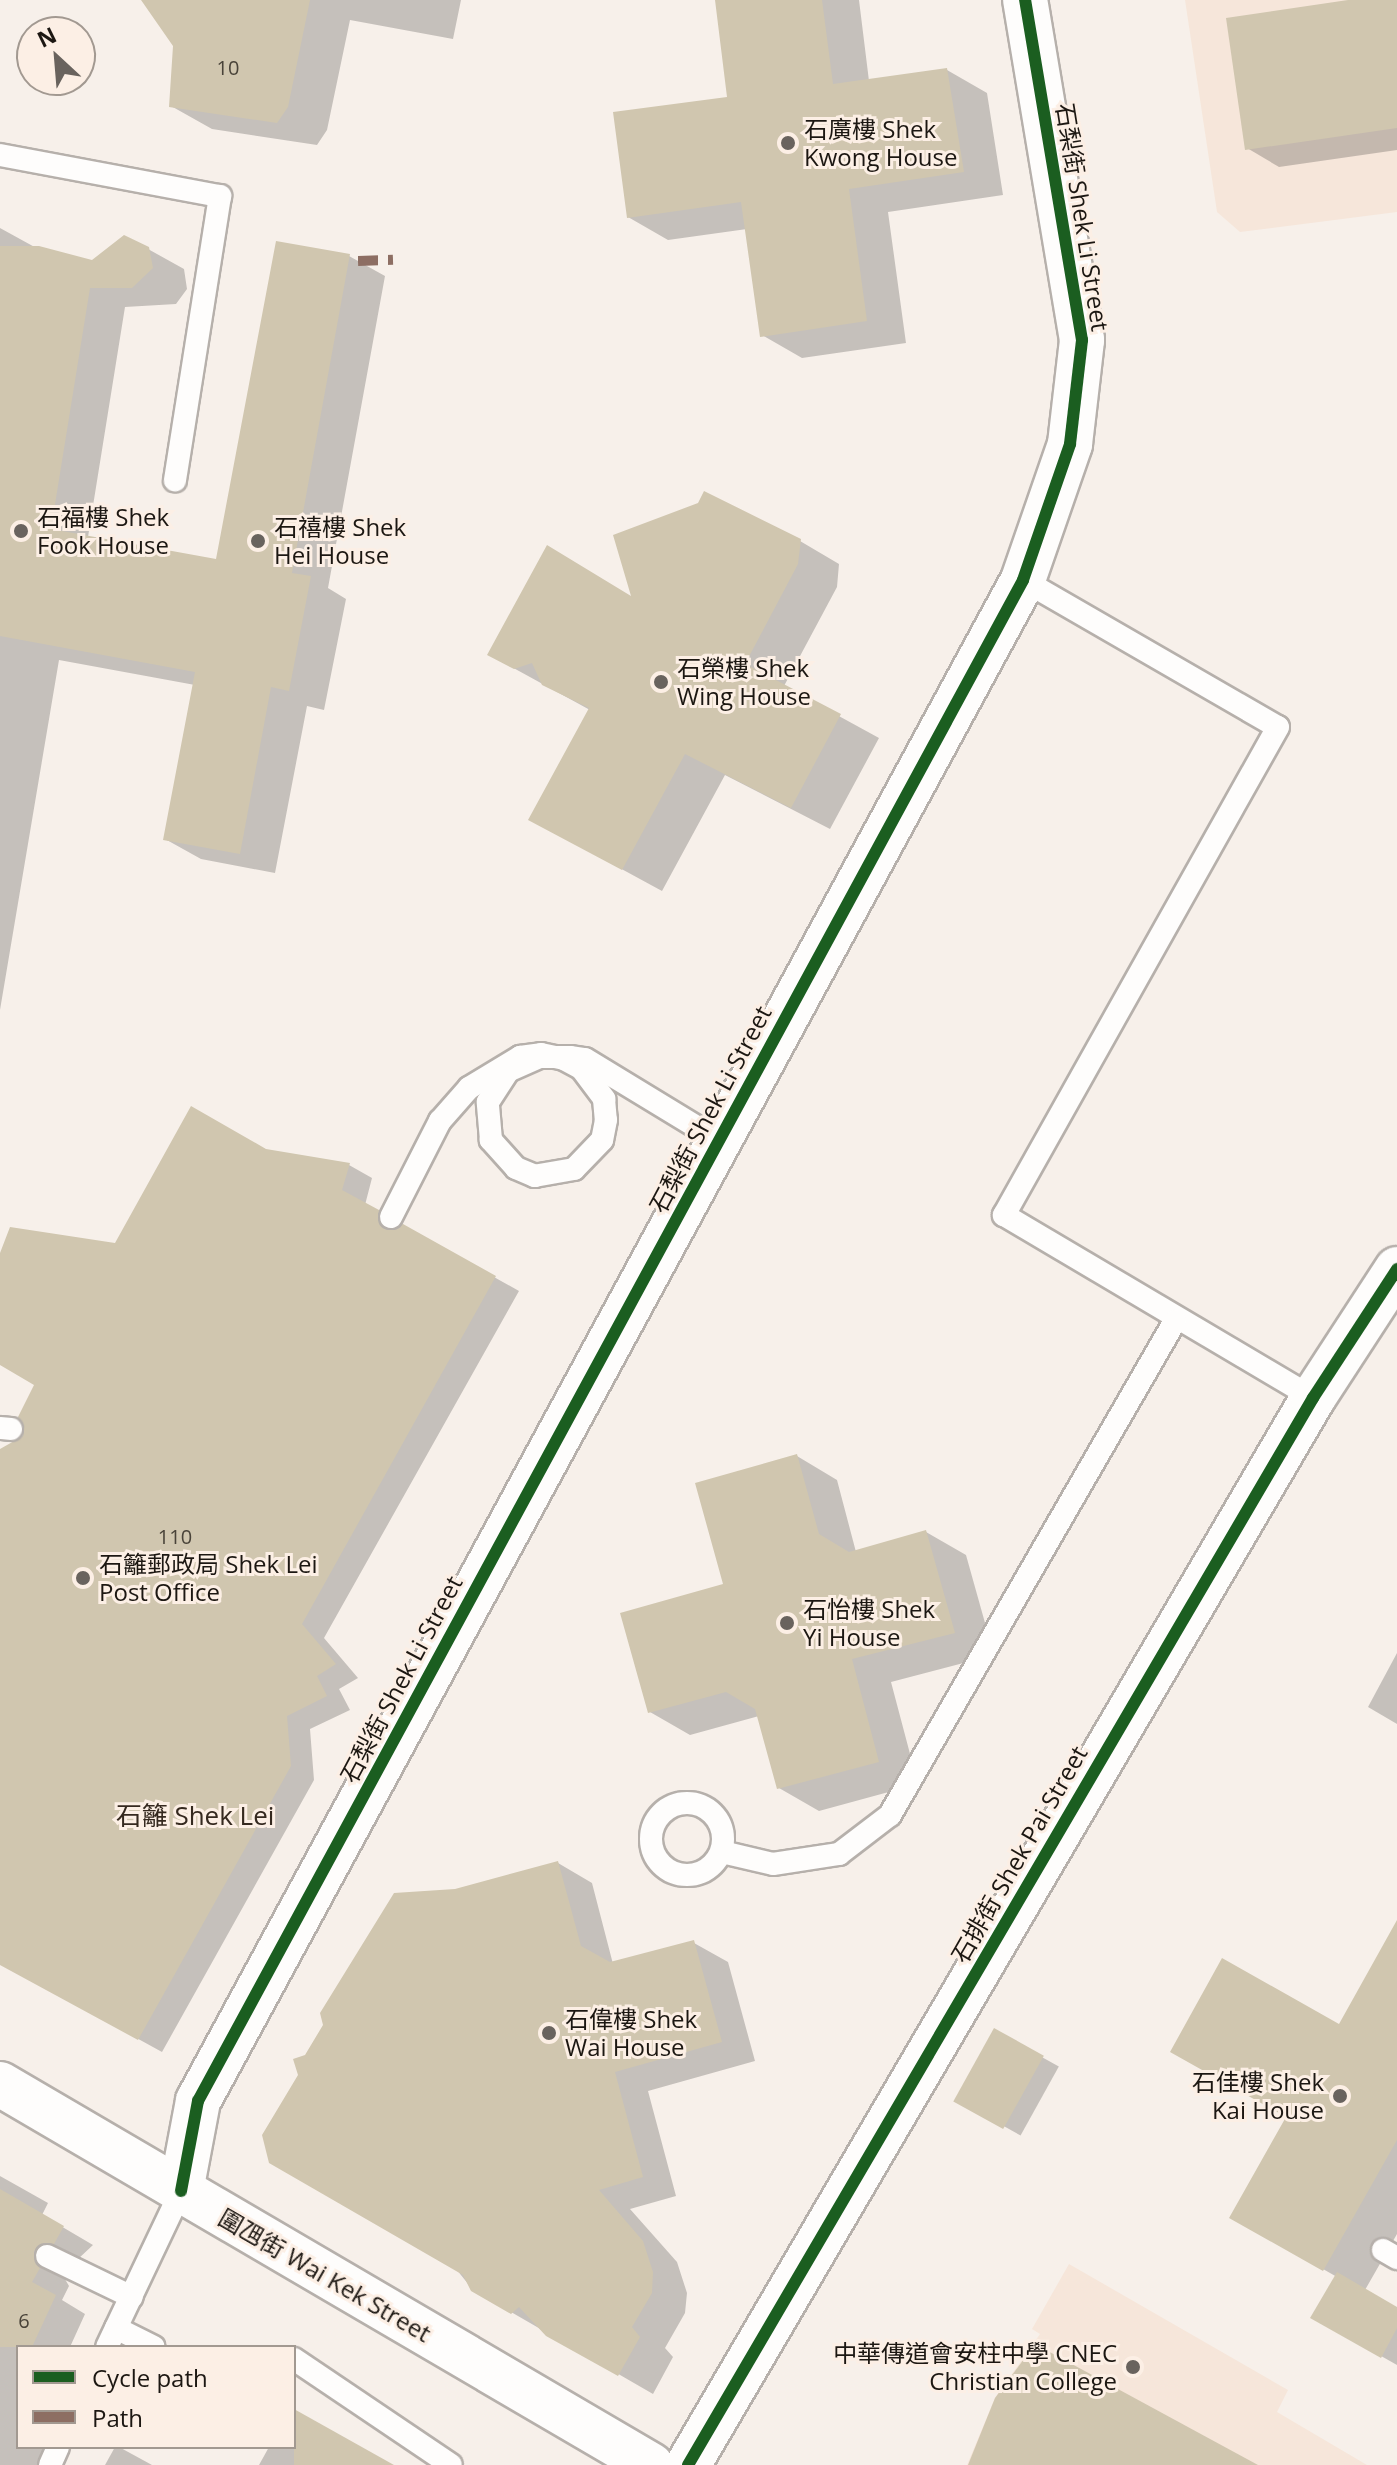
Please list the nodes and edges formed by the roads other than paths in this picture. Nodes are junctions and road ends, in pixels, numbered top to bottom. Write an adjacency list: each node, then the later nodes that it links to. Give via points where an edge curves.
1 (1025, 0): 4 (street, 石梨街 Shek Li Street, via 1082,340 1070,444)
2 (0, 155): 3 (lane, via 220,196)
3 (175, 480)
4 (1023, 580): 5 (street, 石梨街 Shek Li Street); 8 (lane, via 1278,727 1004,1215)
5 (718, 1140): 6 (lane, via 585,1059 570,1057 560,1057 551,1057 528,1059 496,1085 486,1121 501,1156 535,1176 574,1169 591,1156 602,1140 604,1099 596,1082 564,1059 553,1056 541,1054 520,1057 469,1088 440,1121); 12 (street, 石梨街 Shek Li Street, via 198,2101)
6 (391, 1217)
7 (1394, 1280): 9 (street, 石排街 Shek Pai Street)
8 (1175, 1321): 9 (lane); 10 (lane, via 890,1815 839,1854 773,1864)
9 (1313, 1398): 20 (street, 石排街 Shek Pai Street)
10 (722, 1852)
11 (0, 2084): 12 (street, 圍乪街 Wai Kek Street)
12 (181, 2191): 14 (lane); 19 (street, 圍乪街 Wai Kek Street)
13 (47, 2256): 14 (lane)
14 (132, 2297): 15 (lane)
15 (111, 2337): 16 (lane)
16 (145, 2345)
17 (296, 2360): 18 (lane)
18 (451, 2465)
19 (651, 2465)
20 (688, 2465)

